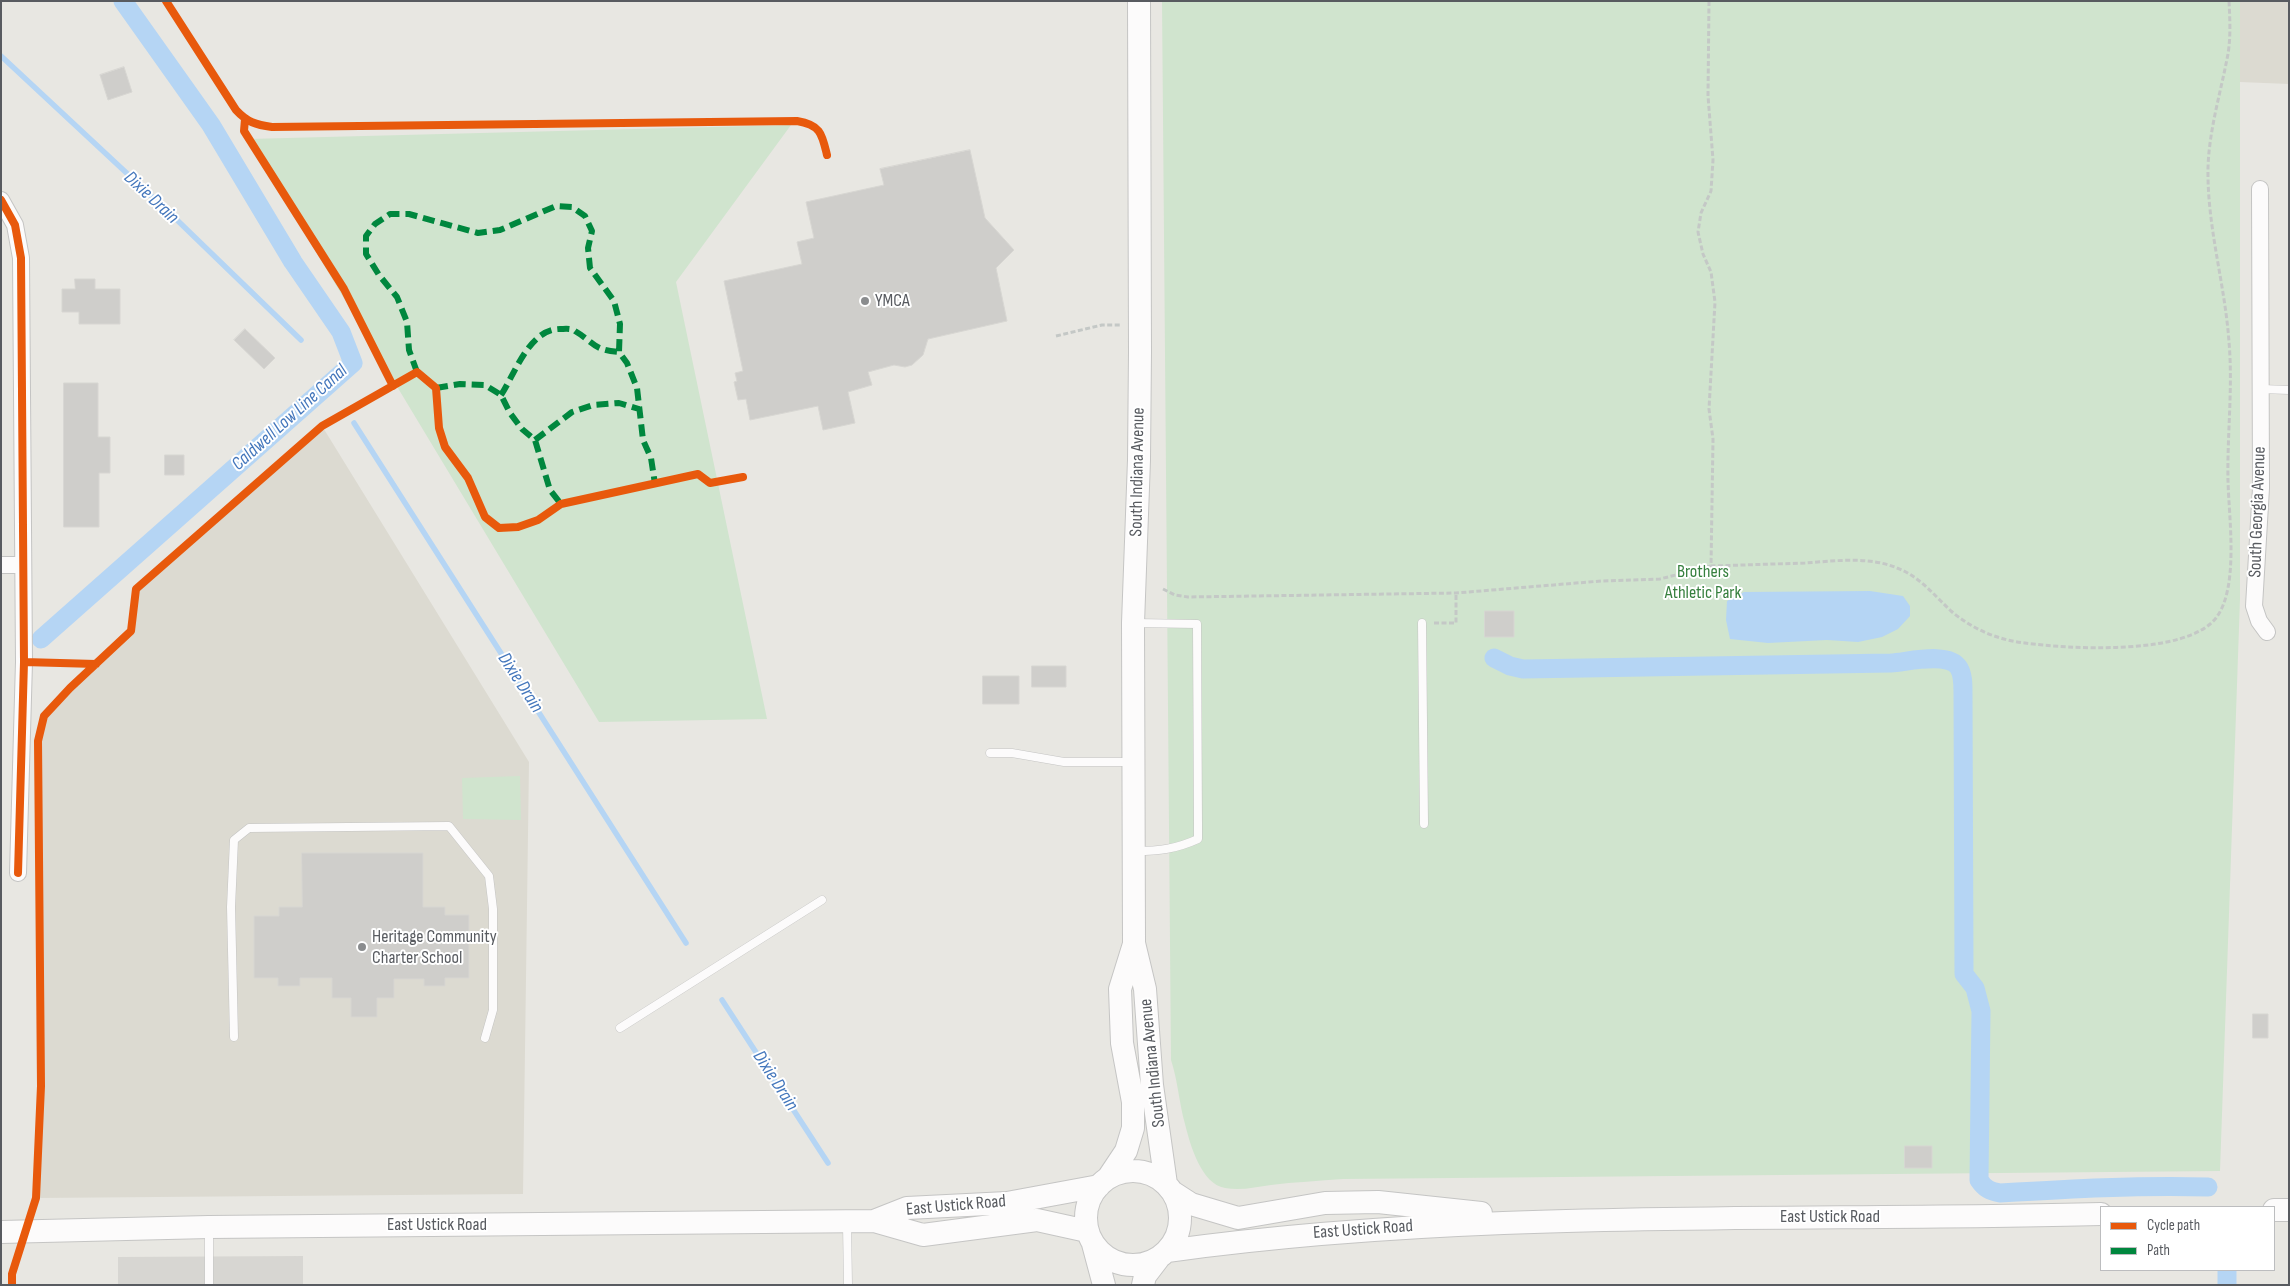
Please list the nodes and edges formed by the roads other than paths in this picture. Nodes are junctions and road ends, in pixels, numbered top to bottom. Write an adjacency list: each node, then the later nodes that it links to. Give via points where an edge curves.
1 (1139, 1): 8 (main road, South Indiana Avenue, via 1139,460)
2 (2260, 189): 4 (street, South Georgia Avenue)
3 (1, 200): 7 (street, via 15,225 21,258)
4 (2260, 389): 5 (lane); 10 (street, South Georgia Avenue, via 2261,488 2254,606)
5 (2289, 390)
6 (1, 565): 7 (street)
7 (23, 565): 15 (street, via 24,662)
8 (1133, 623): 12 (main road, South Indiana Avenue); 14 (lane, via 1197,624 1198,808 1198,839 1164,851)
9 (1422, 623): 13 (lane)
10 (2267, 632)
11 (990, 753): 12 (lane, via 1012,753 1064,762)
12 (1133, 762): 14 (main road, South Indiana Avenue)
13 (1424, 824)
14 (1134, 851): 17 (main road, South Indiana Avenue)
15 (18, 873)
16 (822, 900): 18 (lane)
17 (1134, 943): 21 (main road, South Indiana Avenue, via 1120,990 1122,1043 1134,1102 1134,1128 1126,1151); 22 (main road, South Indiana Avenue, via 1145,989 1152,1085)
18 (620, 1028)
19 (234, 1037): 20 (lane, via 231,907 234,840 249,828 450,826 489,876 492,1010)
20 (485, 1038)
21 (1104, 1182): 22 (main road, via 1120,1173 1144,1172); 26 (main road, East Ustick Road, via 1007,1203 907,1208); 31 (main road, via 1087,1207)
22 (1170, 1189): 27 (main road, East Ustick Road, via 1191,1204 1238,1218 1325,1203 1378,1202); 32 (main road, via 1179,1205 1179,1229)
23 (2275, 1210): 24 (main road)
24 (2289, 1210)
25 (2100, 1214): 27 (main road, East Ustick Road)
26 (874, 1221): 28 (main road, East Ustick Road); 31 (main road, East Ustick Road, via 923,1235 1037,1220)
27 (1559, 1221): 32 (main road, East Ustick Road, via 1363,1229 1294,1235)
28 (847, 1222): 29 (main road, East Ustick Road); 34 (lane)
29 (209, 1226): 30 (main road, East Ustick Road); 33 (lane)
30 (1, 1232)
31 (1090, 1237): 32 (main road, via 1100,1252 1122,1264 1140,1264); 35 (main road)
32 (1163, 1255): 36 (main road)
33 (209, 1285)
34 (848, 1285)
35 (1104, 1285)
36 (1143, 1285)

